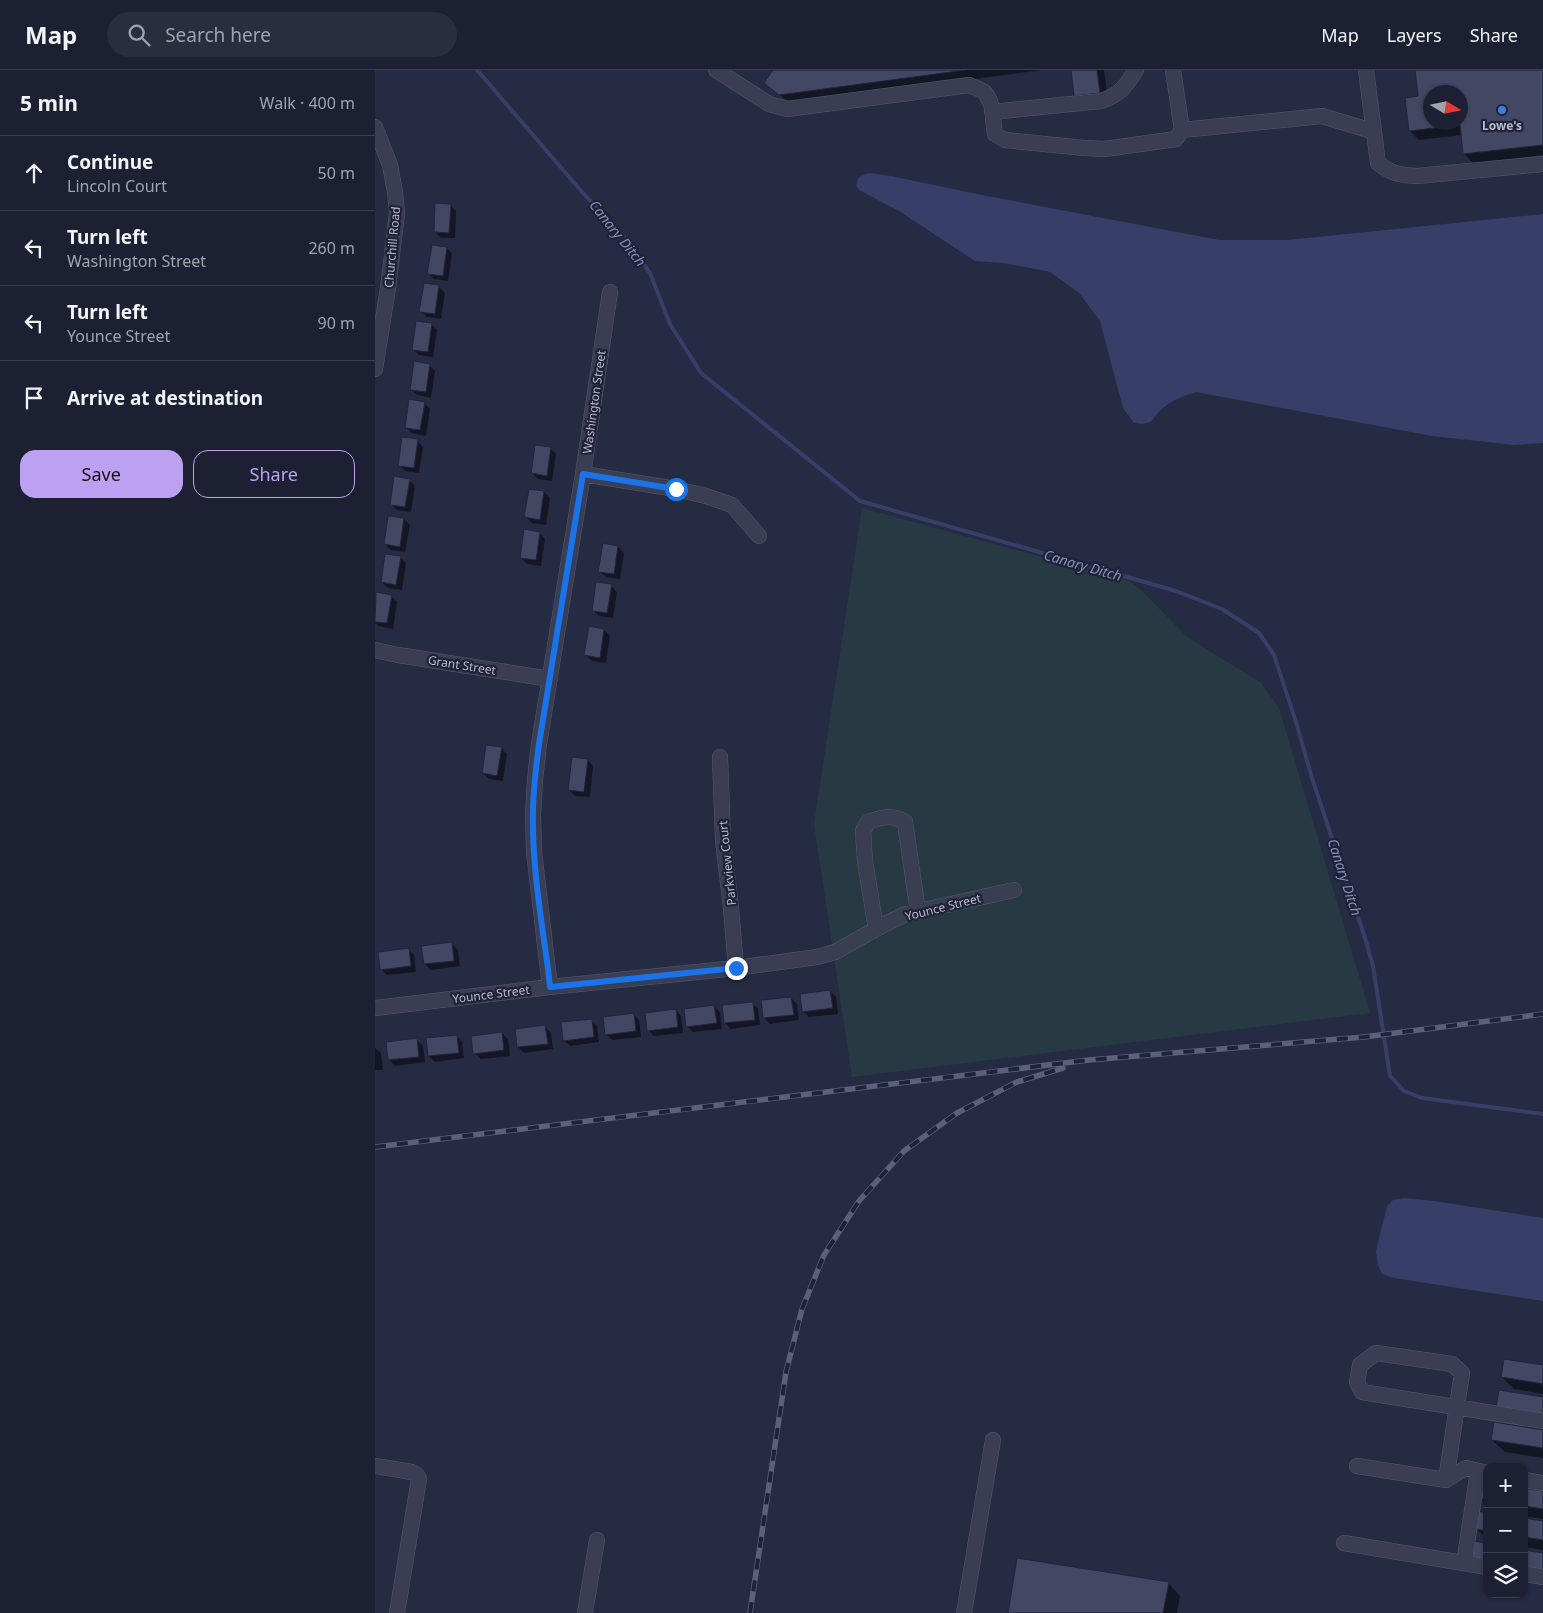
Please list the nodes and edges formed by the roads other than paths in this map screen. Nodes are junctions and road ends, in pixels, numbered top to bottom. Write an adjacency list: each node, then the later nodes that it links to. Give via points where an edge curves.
1 (716, 70): 5 (street, via 769,104 787,109 969,85 983,92)
2 (1136, 70): 5 (street, via 1115,96 1101,101)
3 (1173, 70): 7 (street)
4 (1366, 70): 8 (street)
5 (992, 112): 7 (street, via 995,134 1005,140 1084,148 1176,139)
6 (375, 127): 11 (street, Churchill Road, via 389,165 397,213)
7 (1181, 130): 8 (street, via 1322,116)
8 (1372, 131): 9 (street, via 1378,163 1388,171 1403,175)
9 (1543, 164)
10 (610, 292): 12 (street, Washington Street)
11 (375, 369)
12 (583, 474): 13 (street, via 676,489 732,505); 15 (street, Washington Street)
13 (759, 536)
14 (375, 650): 15 (street, Grant Street)
15 (549, 679): 21 (street, Washington Street, via 533,814)
16 (720, 757): 20 (street, Parkview Court, via 723,840)
17 (1014, 890): 18 (street, Younce Street)
18 (918, 912): 19 (street, Younce Street, via 906,914); 19 (street, via 905,822 886,816 868,822 863,831 865,861)
19 (876, 929): 20 (street, Younce Street, via 835,952)
20 (736, 968): 21 (street, Younce Street)
21 (550, 987): 22 (street, Younce Street)
22 (375, 1008)
23 (1457, 1406): 23 (street, via 1361,1392 1357,1382 1361,1365 1376,1353 1452,1364 1462,1373); 24 (street); 29 (street)
24 (1543, 1421)
25 (993, 1440): 40 (street)
26 (375, 1466): 38 (street, via 412,1472 419,1479)
27 (1357, 1466): 29 (street)
28 (1482, 1472): 29 (street, via 1466,1468); 34 (street)
29 (1446, 1480)
30 (1528, 1481): 31 (street)
31 (1543, 1483)
32 (597, 1540): 39 (street)
33 (1344, 1543): 34 (street)
34 (1464, 1564): 35 (street)
35 (1483, 1566)
36 (1528, 1575): 37 (street)
37 (1543, 1577)
38 (397, 1613)
39 (585, 1613)
40 (964, 1613)

